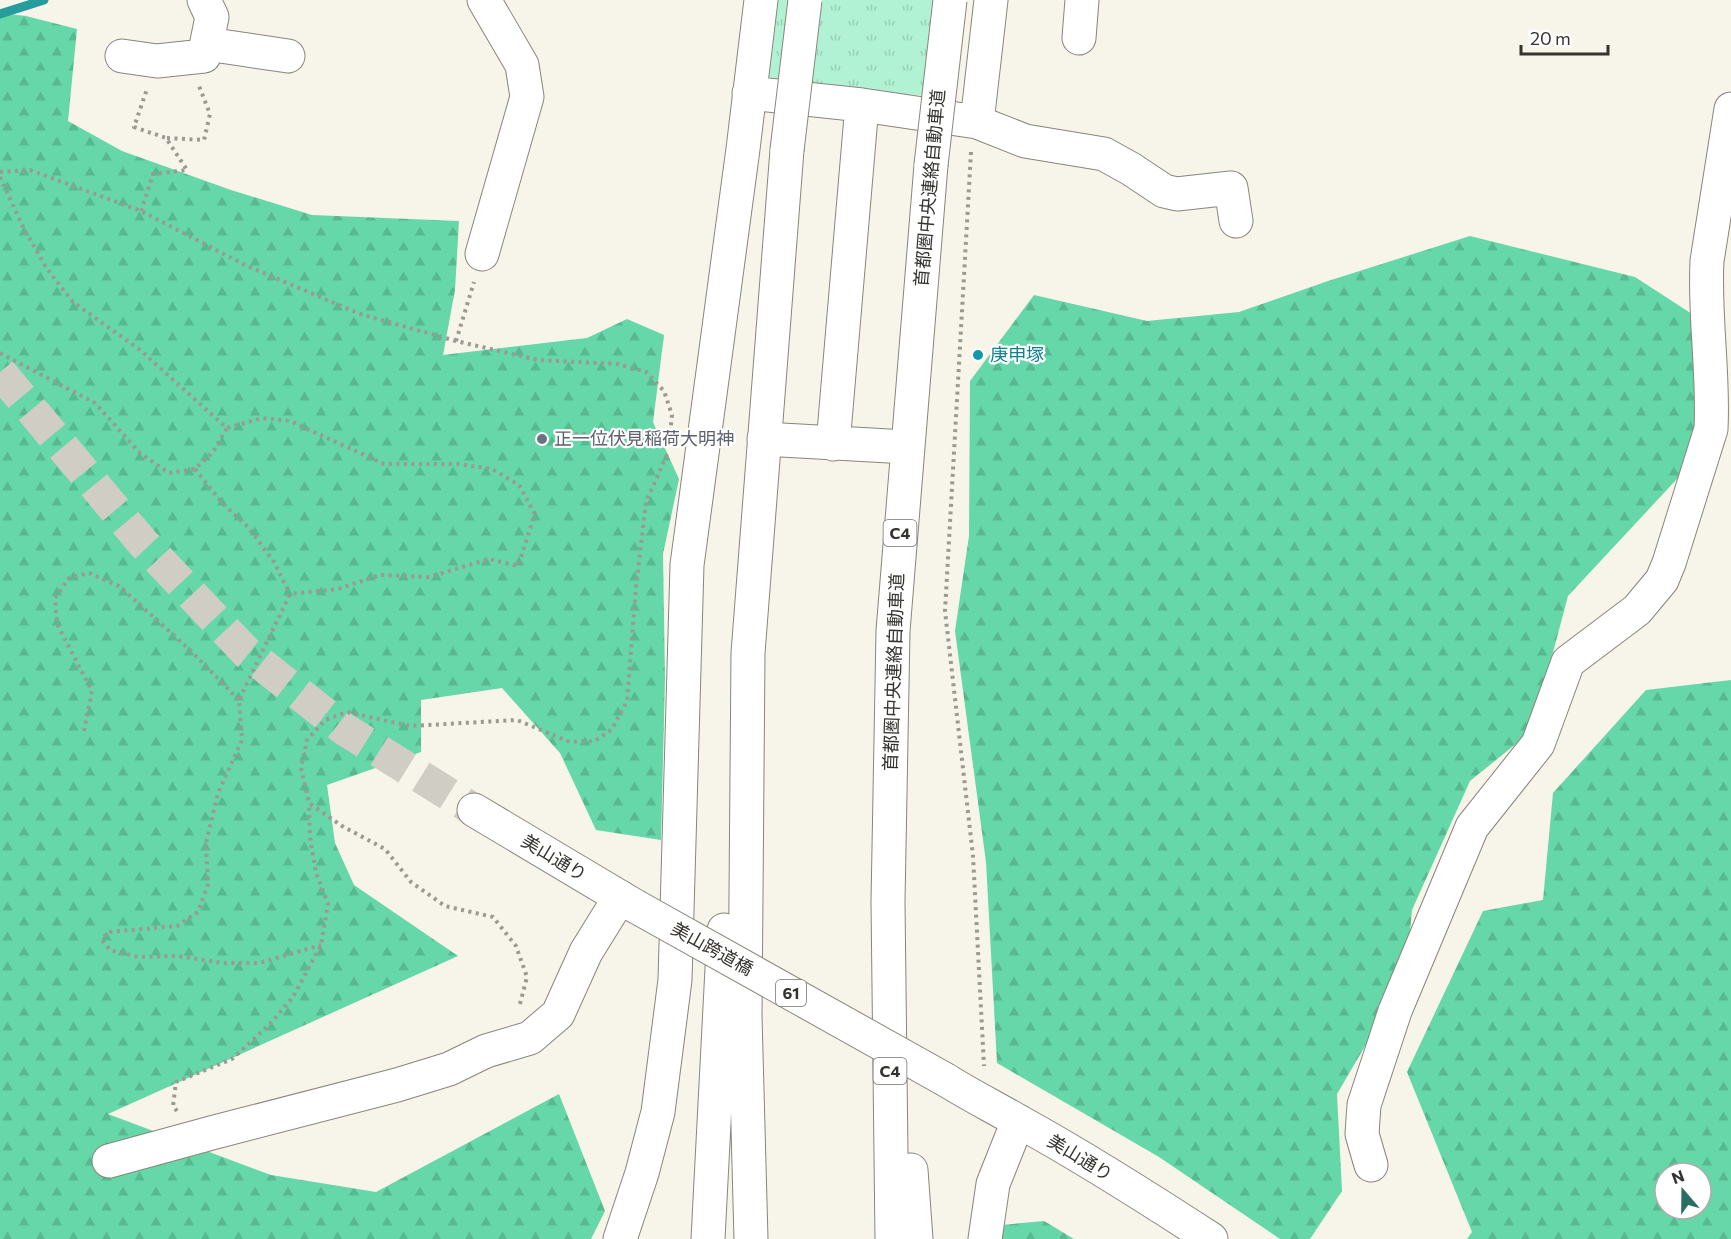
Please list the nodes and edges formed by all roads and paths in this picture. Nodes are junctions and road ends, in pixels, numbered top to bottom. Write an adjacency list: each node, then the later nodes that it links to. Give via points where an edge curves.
1 (204, 0): 9 (main road, via 212,17)
2 (484, 0): 22 (main road, via 522,65 527,97)
3 (761, 0): 12 (main road)
4 (805, 0): 29 (main road, bridge, via 787,150)
5 (950, 0): 31 (main road, 首都圏中央連絡自動車道 / C4, bridge, via 931,165)
6 (991, 0): 16 (main road)
7 (1082, 0): 8 (main road)
8 (1079, 38)
9 (206, 50): 10 (main road, via 157,61); 11 (main road); 17 (path, via 199,87 210,114 204,140)
10 (122, 56)
11 (288, 56)
12 (749, 93): 14 (main road); 49 (main road, via 687,565 675,980 658,1112)
13 (144, 99): 17 (path, via 134,127)
14 (862, 105): 16 (main road); 30 (main road)
15 (1731, 109): 48 (main road, via 1707,261 1712,429 1669,563 1662,580 1637,610 1568,662 1538,744 1468,835 1395,1011 1364,1105 1362,1134)
16 (977, 122): 21 (main road, via 1025,141 1104,154 1164,191 1177,194 1231,188); 44 (path, via 971,153 945,611 973,856 984,1060)
17 (166, 138): 20 (path, via 187,170 153,174)
18 (0, 172): 20 (path, via 30,170)
19 (0, 177): 26 (path, via 47,270 73,302 140,350)
20 (141, 211): 24 (path, via 246,265 360,314)
21 (1236, 221)
22 (482, 254)
23 (465, 309): 24 (path)
24 (456, 341): 27 (path, via 538,360 618,364 646,372 664,391 672,415)
25 (0, 353): 32 (path, via 95,403 140,453 169,473)
26 (227, 428): 32 (path, via 213,452); 33 (path, via 262,418 290,421 384,464 458,464 492,469 519,485 535,514 518,566 489,559 429,577 380,575 338,589)
27 (670, 431): 28 (path); 37 (path, via 668,453 646,502 627,701 612,729 595,741 570,742 517,720 410,726 347,712 325,720 307,740 301,768)
28 (560, 435)
29 (764, 439): 30 (main road); 34 (main road)
30 (833, 444): 31 (main road)
31 (907, 447): 40 (main road, 首都圏中央連絡自動車道 / C4, via 893,631)
32 (195, 469): 33 (path, via 248,527 274,562)
33 (290, 594): 35 (path)
34 (748, 653): 50 (main road, via 732,766); 51 (main road, via 746,1016)
35 (239, 700): 36 (path, via 119,586 89,573 69,578 55,598 57,624 92,691); 41 (path, via 242,740 218,793 206,843 208,885 198,912 177,926 108,932 102,940 110,950 138,957 178,956 223,963 259,963)
36 (84, 731)
37 (309, 804): 41 (path, via 316,873 328,904); 42 (path, via 385,849 411,882 445,906 493,917 516,946 527,977)
38 (474, 810): 39 (main road, 美山通り / 61)
39 (627, 901): 43 (main road, 美山跨道橋 / 61, bridge); 46 (main road, via 586,952 558,1014 530,1038 397,1085)
40 (888, 902): 52 (main road, 首都圏中央連絡自動車道 / C4); 53 (main road)
41 (321, 945): 46 (path, via 293,997 270,1024 232,1059 176,1082 173,1106 188,1126)
42 (518, 1013)
43 (946, 1080): 44 (main road, 美山通り / 61)
44 (980, 1102): 45 (main road, 美山通り / 61)
45 (1018, 1121): 54 (main road, via 993,1184); 55 (main road, 美山通り / 61)
46 (214, 1132): 47 (main road)
47 (109, 1161)
48 (1371, 1165)
49 (620, 1239)
50 (708, 1239)
51 (751, 1239)
52 (892, 1239)
53 (916, 1239)
54 (985, 1239)
55 (1211, 1239)

